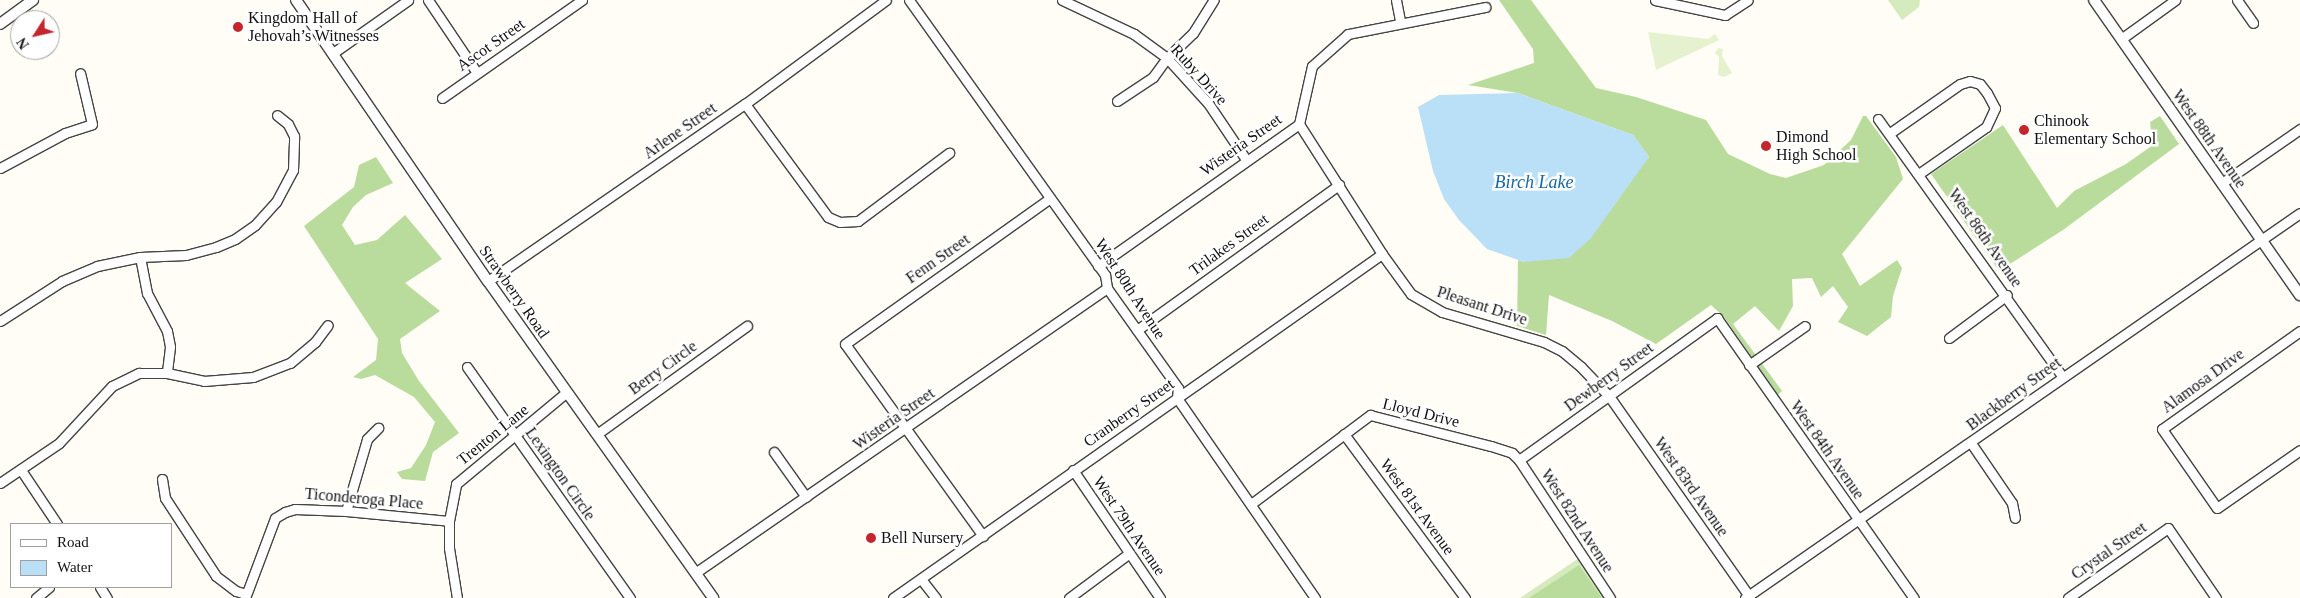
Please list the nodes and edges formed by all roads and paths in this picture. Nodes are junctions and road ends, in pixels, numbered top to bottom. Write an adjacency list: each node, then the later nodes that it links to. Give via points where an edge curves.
1 (34, 0): 19 (street)
2 (296, 0): 21 (street, Strawberry Road)
3 (408, 0): 21 (street)
4 (428, 0): 24 (street)
5 (582, 0): 24 (street, Ascot Street)
6 (886, 0): 27 (street, Arlene Street)
7 (909, 0): 39 (street, West 80th Avenue)
8 (1062, 0): 22 (street, Ruby Drive, via 1134,34)
9 (1214, 0): 22 (street, via 1193,34)
10 (1396, 0): 17 (street)
11 (1655, 0): 12 (street, via 1725,15)
12 (1748, 0)
13 (2094, 0): 20 (street, West 88th Avenue)
14 (2176, 0): 20 (street)
15 (2237, 0): 18 (street)
16 (1485, 6): 17 (street, Wisteria Street)
17 (1400, 21): 30 (street, Wisteria Street, via 1348,34 1312,66)
18 (2253, 22)
19 (0, 24)
20 (2121, 39): 37 (street, West 88th Avenue)
21 (333, 53): 45 (street, Strawberry Road)
22 (1167, 58): 26 (street, via 1153,76); 34 (street, Ruby Drive, via 1208,103)
23 (80, 73): 35 (street, via 92,124 65,134)
24 (477, 73): 25 (street, Ascot Street)
25 (442, 98)
26 (1117, 101)
27 (745, 104): 33 (street, via 828,217 840,222 858,221); 45 (street, Arlene Street)
28 (277, 115): 43 (street, via 288,124 294,136 292,170 276,202 255,225 216,247 186,255)
29 (1878, 119): 32 (street, West 86th Avenue)
30 (1299, 124): 34 (street, Wisteria Street); 38 (street, Pleasant Drive)
31 (2300, 129): 37 (street)
32 (1890, 133): 36 (street, West 86th Avenue); 36 (street, via 1960,84 1970,81 1980,84 1987,93 1995,108 1986,127)
33 (949, 153)
34 (1245, 158): 44 (street, Wisteria Street)
35 (0, 168)
36 (1920, 173): 47 (street, West 86th Avenue)
37 (2222, 184): 41 (street, West 88th Avenue)
38 (1339, 186): 42 (street, Pleasant Drive); 54 (street, Trilakes Street)
39 (1049, 199): 44 (street, West 80th Avenue); 65 (street, Fenn Street, via 844,344)
40 (2300, 213): 41 (street, Blackberry Street)
41 (2262, 241): 48 (street, West 88th Avenue); 60 (street, Blackberry Street)
42 (1382, 254): 62 (street, Pleasant Drive, via 1411,294 1429,307 1556,348 1581,367); 63 (street, Cranberry Street)
43 (140, 257): 50 (street, via 97,266 70,277); 59 (street, via 147,293 167,331 170,347)
44 (1098, 266): 46 (street, West 80th Avenue, via 1105,275)
45 (488, 281): 61 (street, Strawberry Road)
46 (1107, 288): 54 (street, West 80th Avenue); 65 (street, Wisteria Street)
47 (2007, 295): 56 (street); 60 (street, West 86th Avenue)
48 (2300, 295)
49 (1717, 318): 57 (street, West 84th Avenue); 62 (street, Dewberry Street)
50 (0, 321)
51 (328, 325): 59 (street, via 305,352 275,371 229,381 204,381)
52 (748, 326): 66 (street, Berry Circle)
53 (1804, 326): 57 (street)
54 (1137, 330): 63 (street, West 80th Avenue, via 1178,388)
55 (2300, 331): 70 (street, Alamosa Drive, via 2162,429 2217,508)
56 (1949, 338)
57 (1749, 365): 82 (street, West 84th Avenue)
58 (467, 368): 68 (street, Lexington Circle)
59 (167, 373): 73 (street, via 138,373 112,386 59,443)
60 (2063, 377): 69 (street, Blackberry Street)
61 (567, 392): 66 (street, Strawberry Road); 68 (street, Trenton Lane)
62 (1609, 396): 72 (street, Dewberry Street); 90 (street, West 83rd Avenue)
63 (1177, 398): 74 (street, Cranberry Street); 78 (street, West 80th Avenue)
64 (378, 428): 79 (street, via 367,438)
65 (907, 428): 77 (street, Wisteria Street); 84 (street)
66 (597, 434): 86 (street, Strawberry Road)
67 (1344, 434): 72 (street, Lloyd Drive, via 1370,415 1491,446 1512,453); 78 (street, Lloyd Drive); 100 (street, West 81st Avenue)
68 (515, 437): 81 (street, Trenton Lane, via 456,484); 93 (street, Lexington Circle)
69 (1971, 443): 80 (street, via 2012,503); 82 (street, Blackberry Street)
70 (2300, 450)
71 (774, 452): 77 (street)
72 (1519, 460): 101 (street, West 82nd Avenue)
73 (21, 470): 76 (street); 83 (street)
74 (1073, 470): 84 (street, Cranberry Street); 85 (street, West 79th Avenue)
75 (162, 479): 89 (street, via 165,498 216,576)
76 (0, 483)
77 (806, 497): 86 (street, Wisteria Street)
78 (1251, 504): 99 (street, West 80th Avenue)
79 (346, 511): 81 (street, Ticonderoga Place); 89 (street, Ticonderoga Place, via 295,509 276,518)
80 (2015, 518)
81 (449, 522): 92 (street, Trenton Lane, via 449,548)
82 (1858, 522): 90 (street, Blackberry Street); 102 (street, West 84th Avenue)
83 (56, 523)
84 (983, 536): 87 (street, Cranberry Street)
85 (1128, 554): 97 (street); 98 (street, West 79th Avenue)
86 (695, 573): 94 (street, Strawberry Road)
87 (921, 579): 95 (street, Cranberry Street); 96 (street)
88 (49, 588): 91 (street)
89 (245, 596)
90 (1747, 597)
91 (36, 598)
92 (458, 598)
93 (630, 598)
94 (713, 598)
95 (893, 598)
96 (936, 598)
97 (1069, 598)
98 (1160, 598)
99 (1315, 598)
100 (1465, 598)
101 (1610, 598)
102 (1914, 598)
103 (2068, 598): 104 (street, Crystal Street, via 2168,528)
104 (2216, 598)

